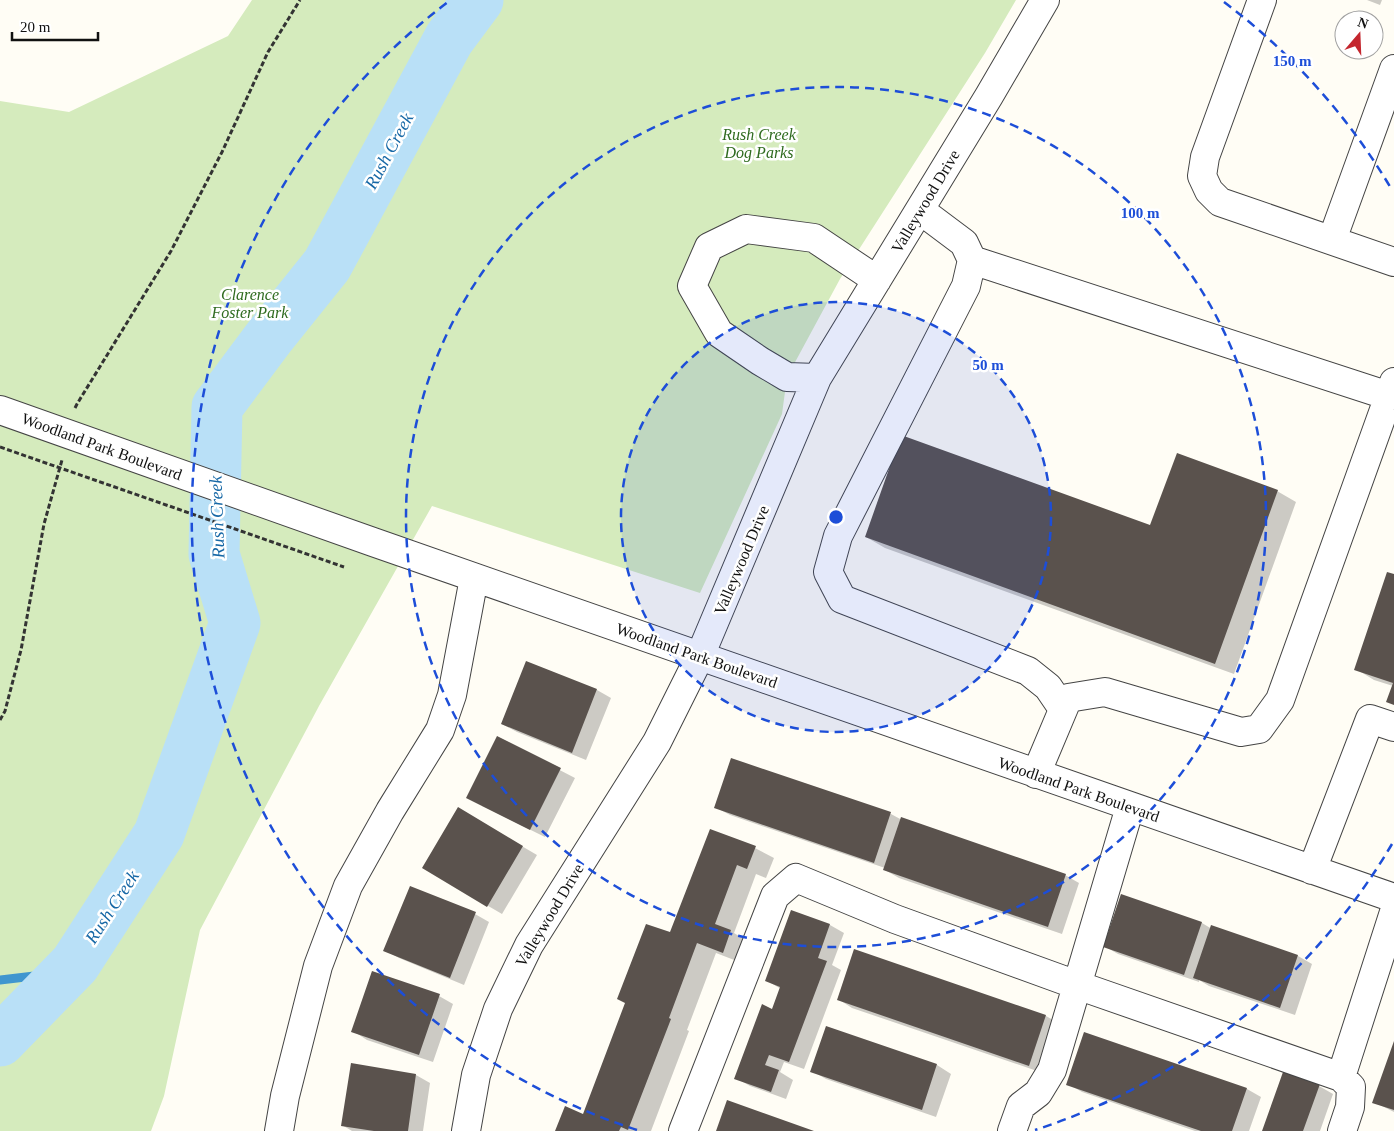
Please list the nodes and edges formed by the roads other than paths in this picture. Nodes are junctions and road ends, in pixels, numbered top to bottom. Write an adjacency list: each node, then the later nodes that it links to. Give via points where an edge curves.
1 (1045, 0): 4 (street, Valleywood Drive)
2 (1262, 0): 5 (street, via 1204,157 1202,176 1209,191 1220,202)
3 (1394, 69): 5 (street)
4 (920, 210): 6 (street, via 964,243); 8 (street, Valleywood Drive)
5 (1332, 240): 7 (street)
6 (972, 260): 10 (street); 14 (street, via 966,286 838,536 828,572 842,599 1028,671 1048,688)
7 (1394, 262)
8 (877, 280): 9 (street, Valleywood Drive); 9 (street, via 814,238 746,230 709,247 692,286 719,332 787,377)
9 (817, 378): 13 (street, Valleywood Drive)
10 (1392, 389): 14 (street, via 1280,700 1260,729 1241,732 1105,692 1068,698)
11 (0, 410): 12 (street, Woodland Park Boulevard)
12 (474, 578): 13 (street, Woodland Park Boulevard); 23 (street, via 452,696 440,730 348,886 318,966)
13 (700, 656): 16 (street, Woodland Park Boulevard); 24 (street, Valleywood Drive, via 657,742 529,945 498,1009 485,1047 476,1075)
14 (1064, 709): 16 (street)
15 (1394, 727): 18 (street, via 1370,719)
16 (1036, 774): 17 (street, Woodland Park Boulevard)
17 (1130, 806): 18 (street, Woodland Park Boulevard); 21 (street)
18 (1312, 870): 19 (street, Woodland Park Boulevard)
19 (1394, 898)
20 (1394, 912): 22 (street)
21 (1077, 986): 22 (street); 25 (street, via 895,919 796,878 775,896); 26 (street, via 1052,1070 1038,1094 1021,1106)
22 (1341, 1077): 27 (street, via 1351,1087 1350,1107)
23 (279, 1131)
24 (466, 1131)
25 (683, 1131)
26 (1012, 1131)
27 (1342, 1131)

